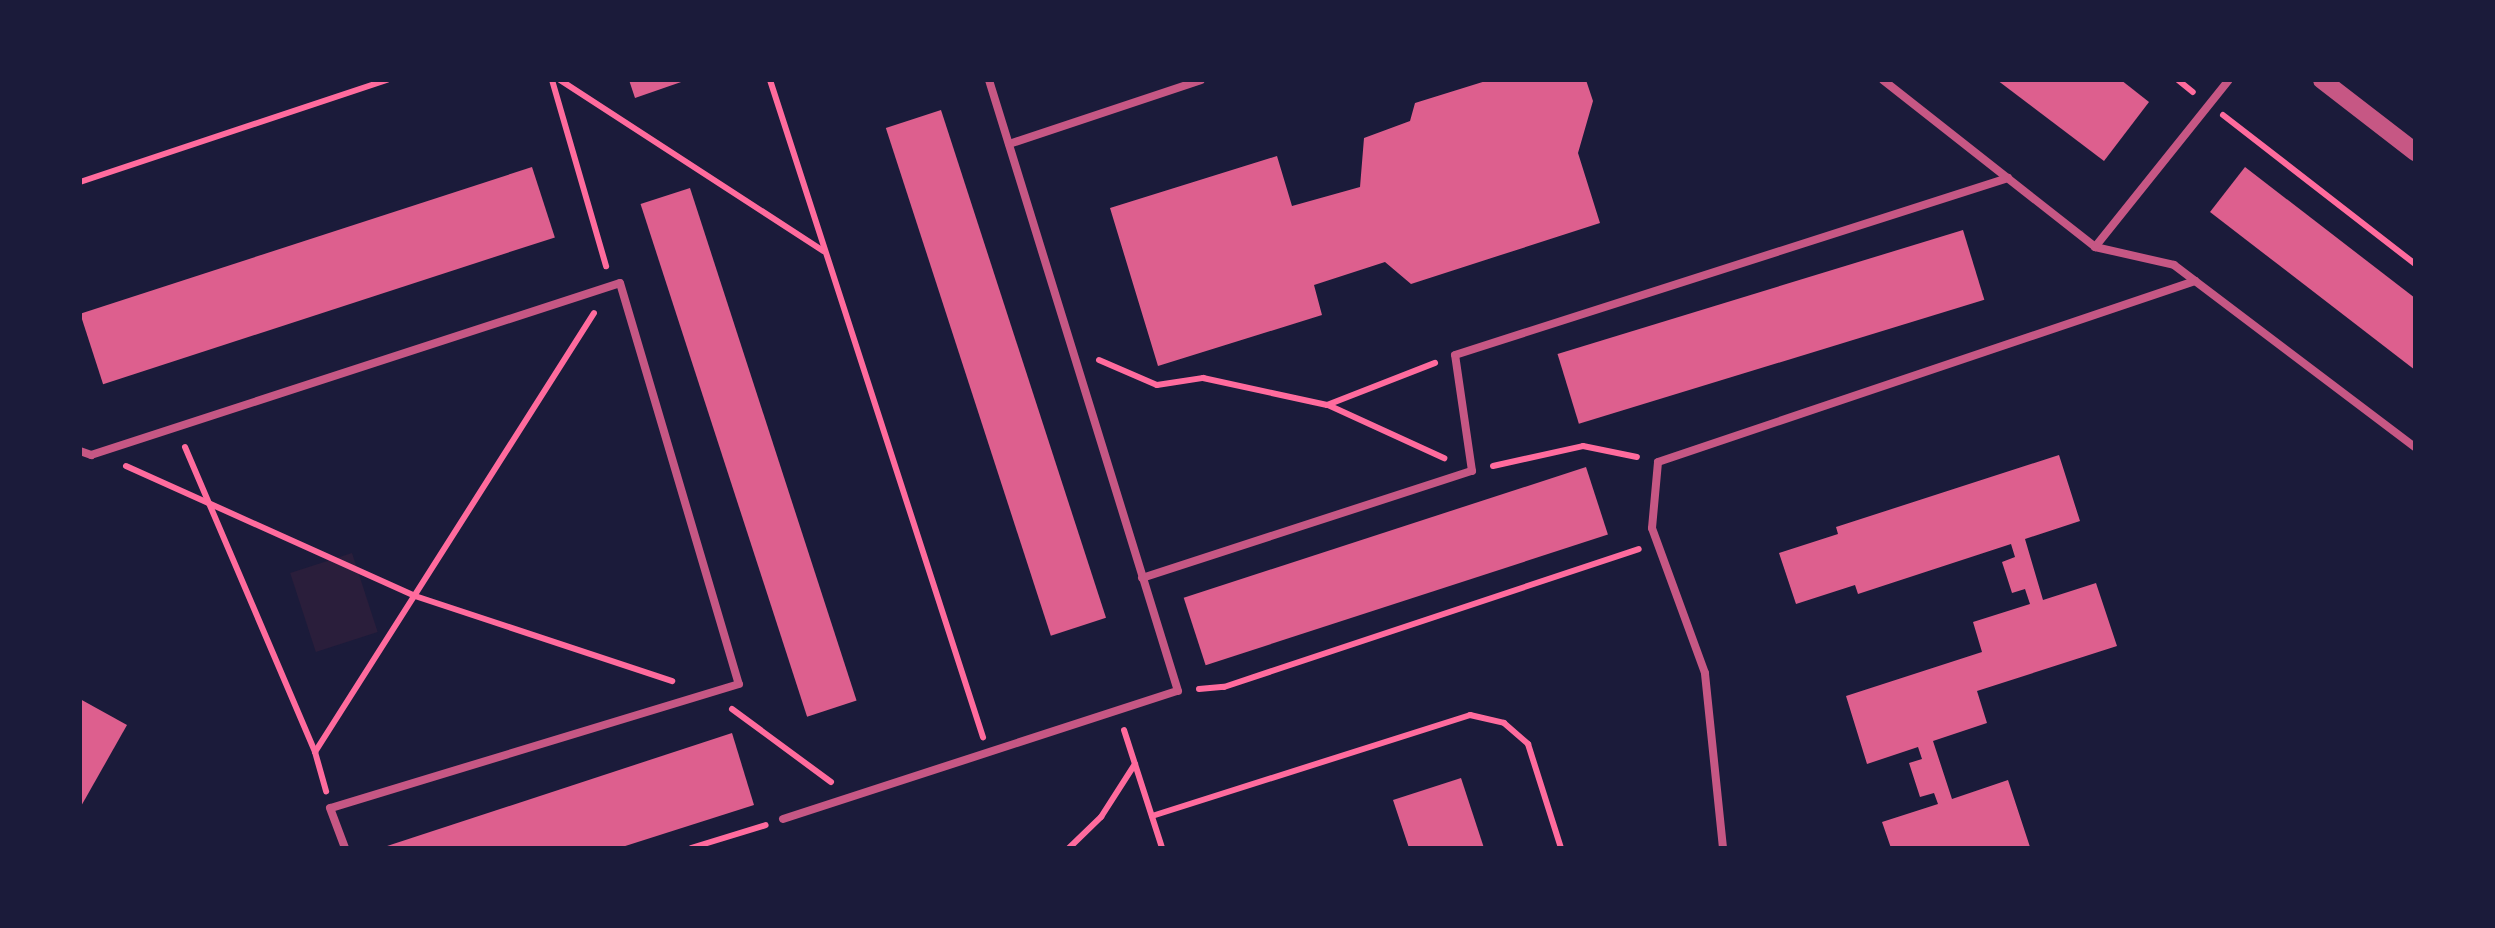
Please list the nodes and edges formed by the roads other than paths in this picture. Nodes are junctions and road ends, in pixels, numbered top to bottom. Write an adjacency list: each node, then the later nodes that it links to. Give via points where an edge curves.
1 (989, 80): 6 (lane)
2 (1200, 80): 6 (lane)
3 (1883, 80): 8 (lane)
4 (2229, 80): 9 (lane)
5 (2322, 80): 7 (street)
6 (1009, 144): 13 (lane)
7 (2415, 152)
8 (2008, 178): 9 (lane); 13 (lane, via 1454,355 1472,471)
9 (2095, 247): 10 (lane, via 2174,265)
10 (2194, 281): 11 (lane); 16 (lane, via 1658,462 1652,528 1705,673)
11 (2415, 447)
12 (80, 450): 15 (lane, via 98,453 620,283 739,684 330,808)
13 (1142, 578): 14 (lane, via 1178,691)
14 (783, 819)
15 (345, 848)
16 (1723, 848)

